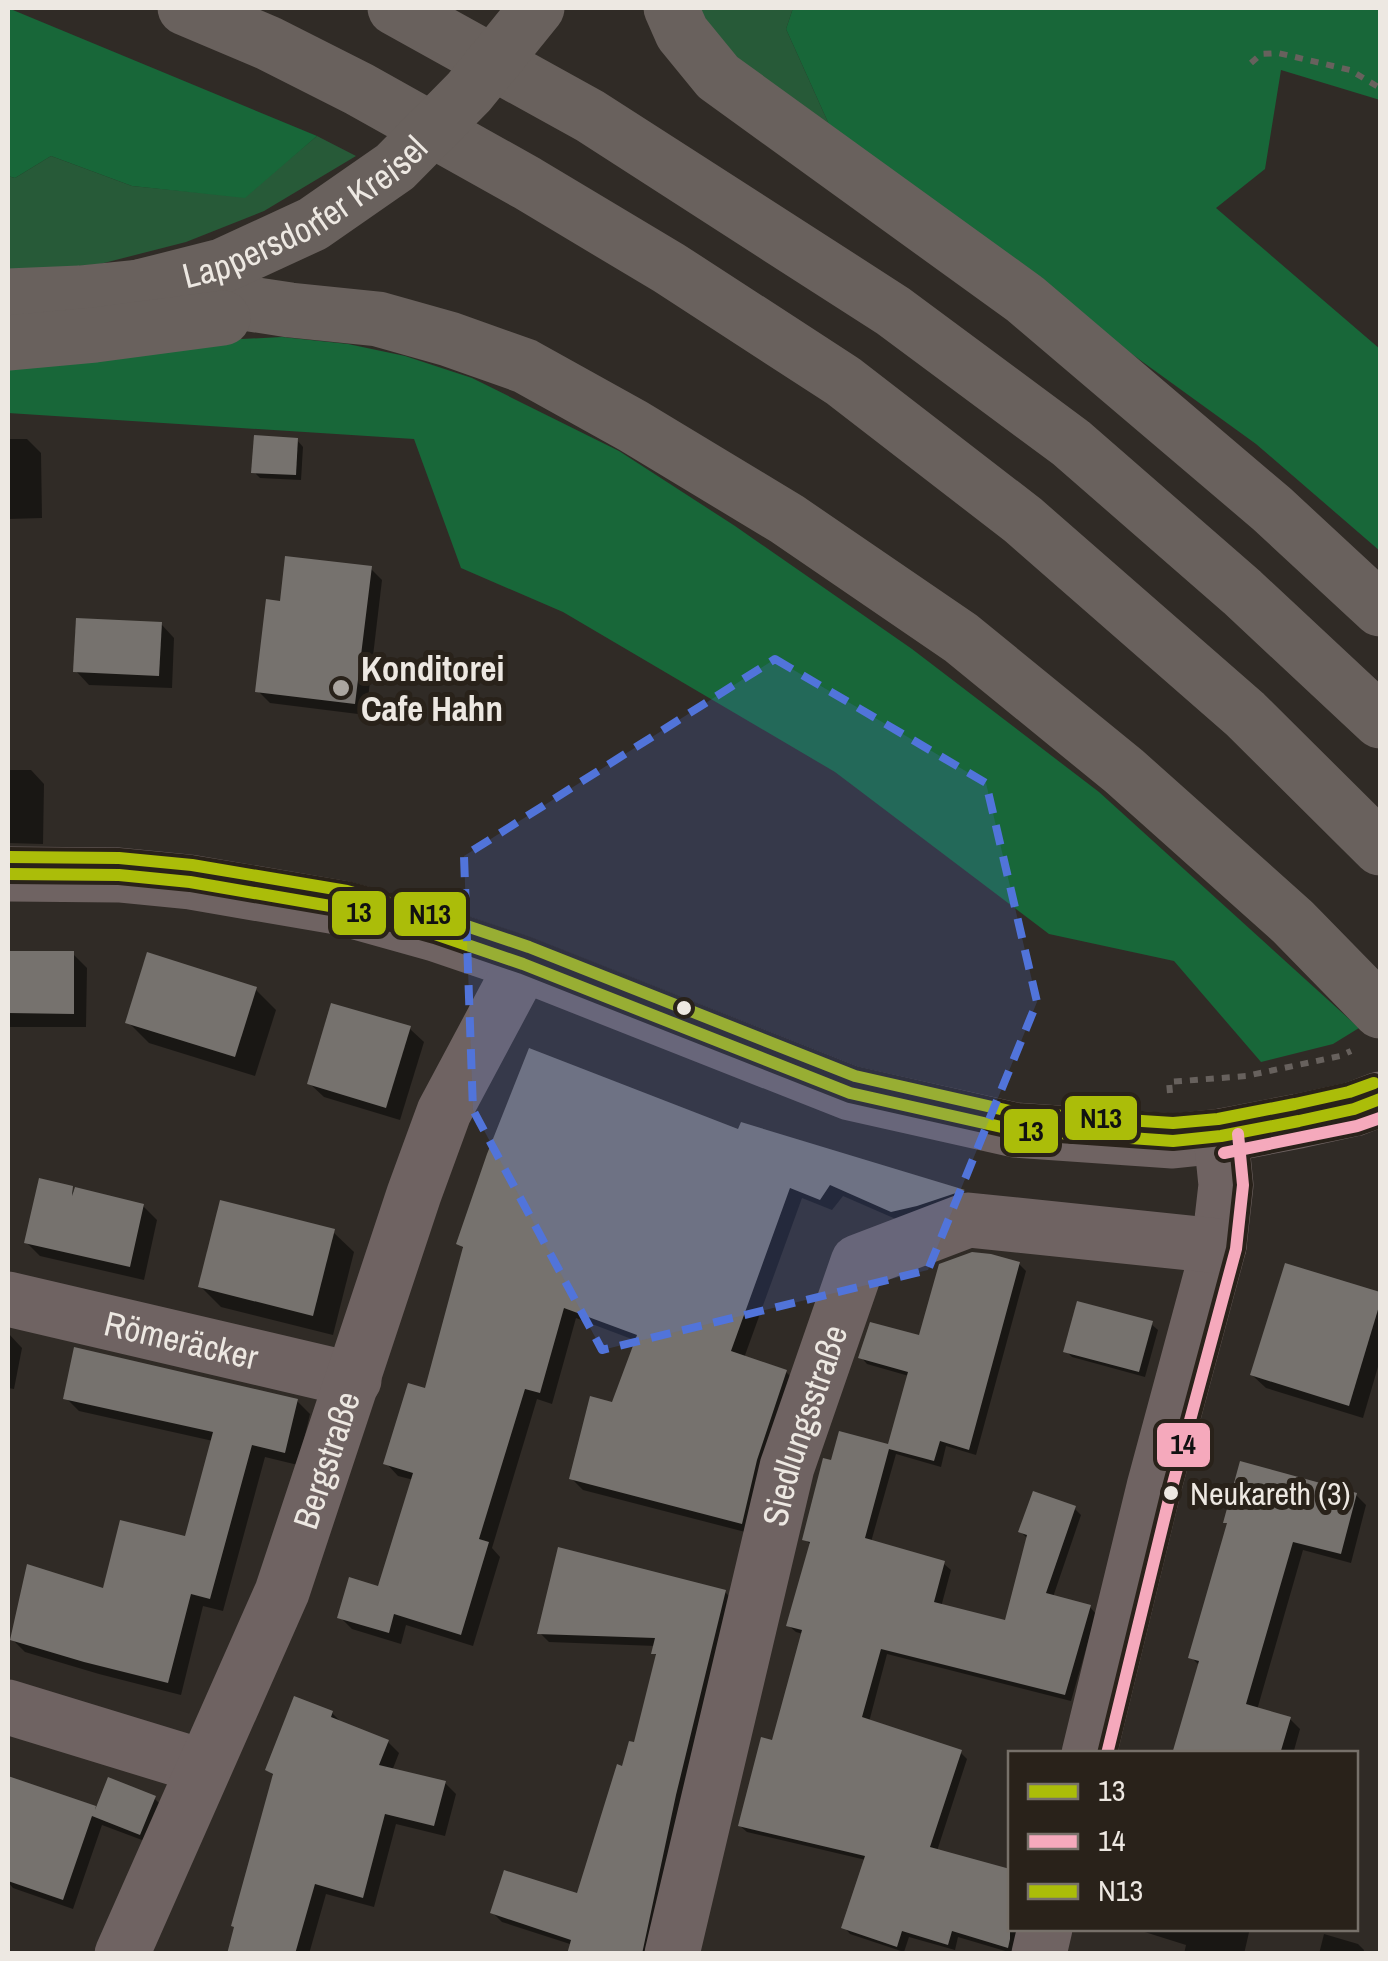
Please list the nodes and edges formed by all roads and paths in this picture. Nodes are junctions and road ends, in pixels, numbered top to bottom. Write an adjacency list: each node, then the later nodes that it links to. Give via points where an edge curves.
1 (185, 8): 13 (highway, via 360,89 527,183 843,380 1023,520 1244,714)
2 (537, 8): 7 (highway, Lappersdorfer Kreisel, via 469,92 395,167 313,224 222,266)
3 (671, 8): 11 (highway, via 718,77 1025,299)
4 (408, 14): 12 (highway, via 590,116 893,311 1072,443)
5 (1251, 63): 6 (path, via 1278,53 1350,70)
6 (1380, 88)
7 (139, 287): 8 (highway, Lappersdorfer Kreisel); 9 (highway)
8 (8, 296)
9 (290, 310): 10 (highway); 16 (highway, via 378,319 525,366 770,508 961,638 1124,771 1293,922)
10 (8, 343)
11 (1380, 609)
12 (1380, 721)
13 (1380, 848)
14 (8, 874): 15 (street, via 119,875 282,896)
15 (523, 964): 18 (street, via 850,1093 1015,1130 1173,1142); 21 (street, Bergstraße, via 444,1112)
16 (1380, 1012)
17 (1380, 1099): 18 (street)
18 (1221, 1136): 19 (street, via 1226,1185)
19 (1219, 1246): 23 (street); 26 (street, Siedlungsstraße, via 968,1220 858,1262 786,1466)
20 (8, 1300): 21 (street, Römeräcker)
21 (354, 1380): 24 (street, Bergstraße, via 282,1592)
22 (8, 1708): 24 (street)
23 (1089, 1751)
24 (204, 1767): 25 (street, Bergstraße)
25 (122, 1954)
26 (672, 1954)

